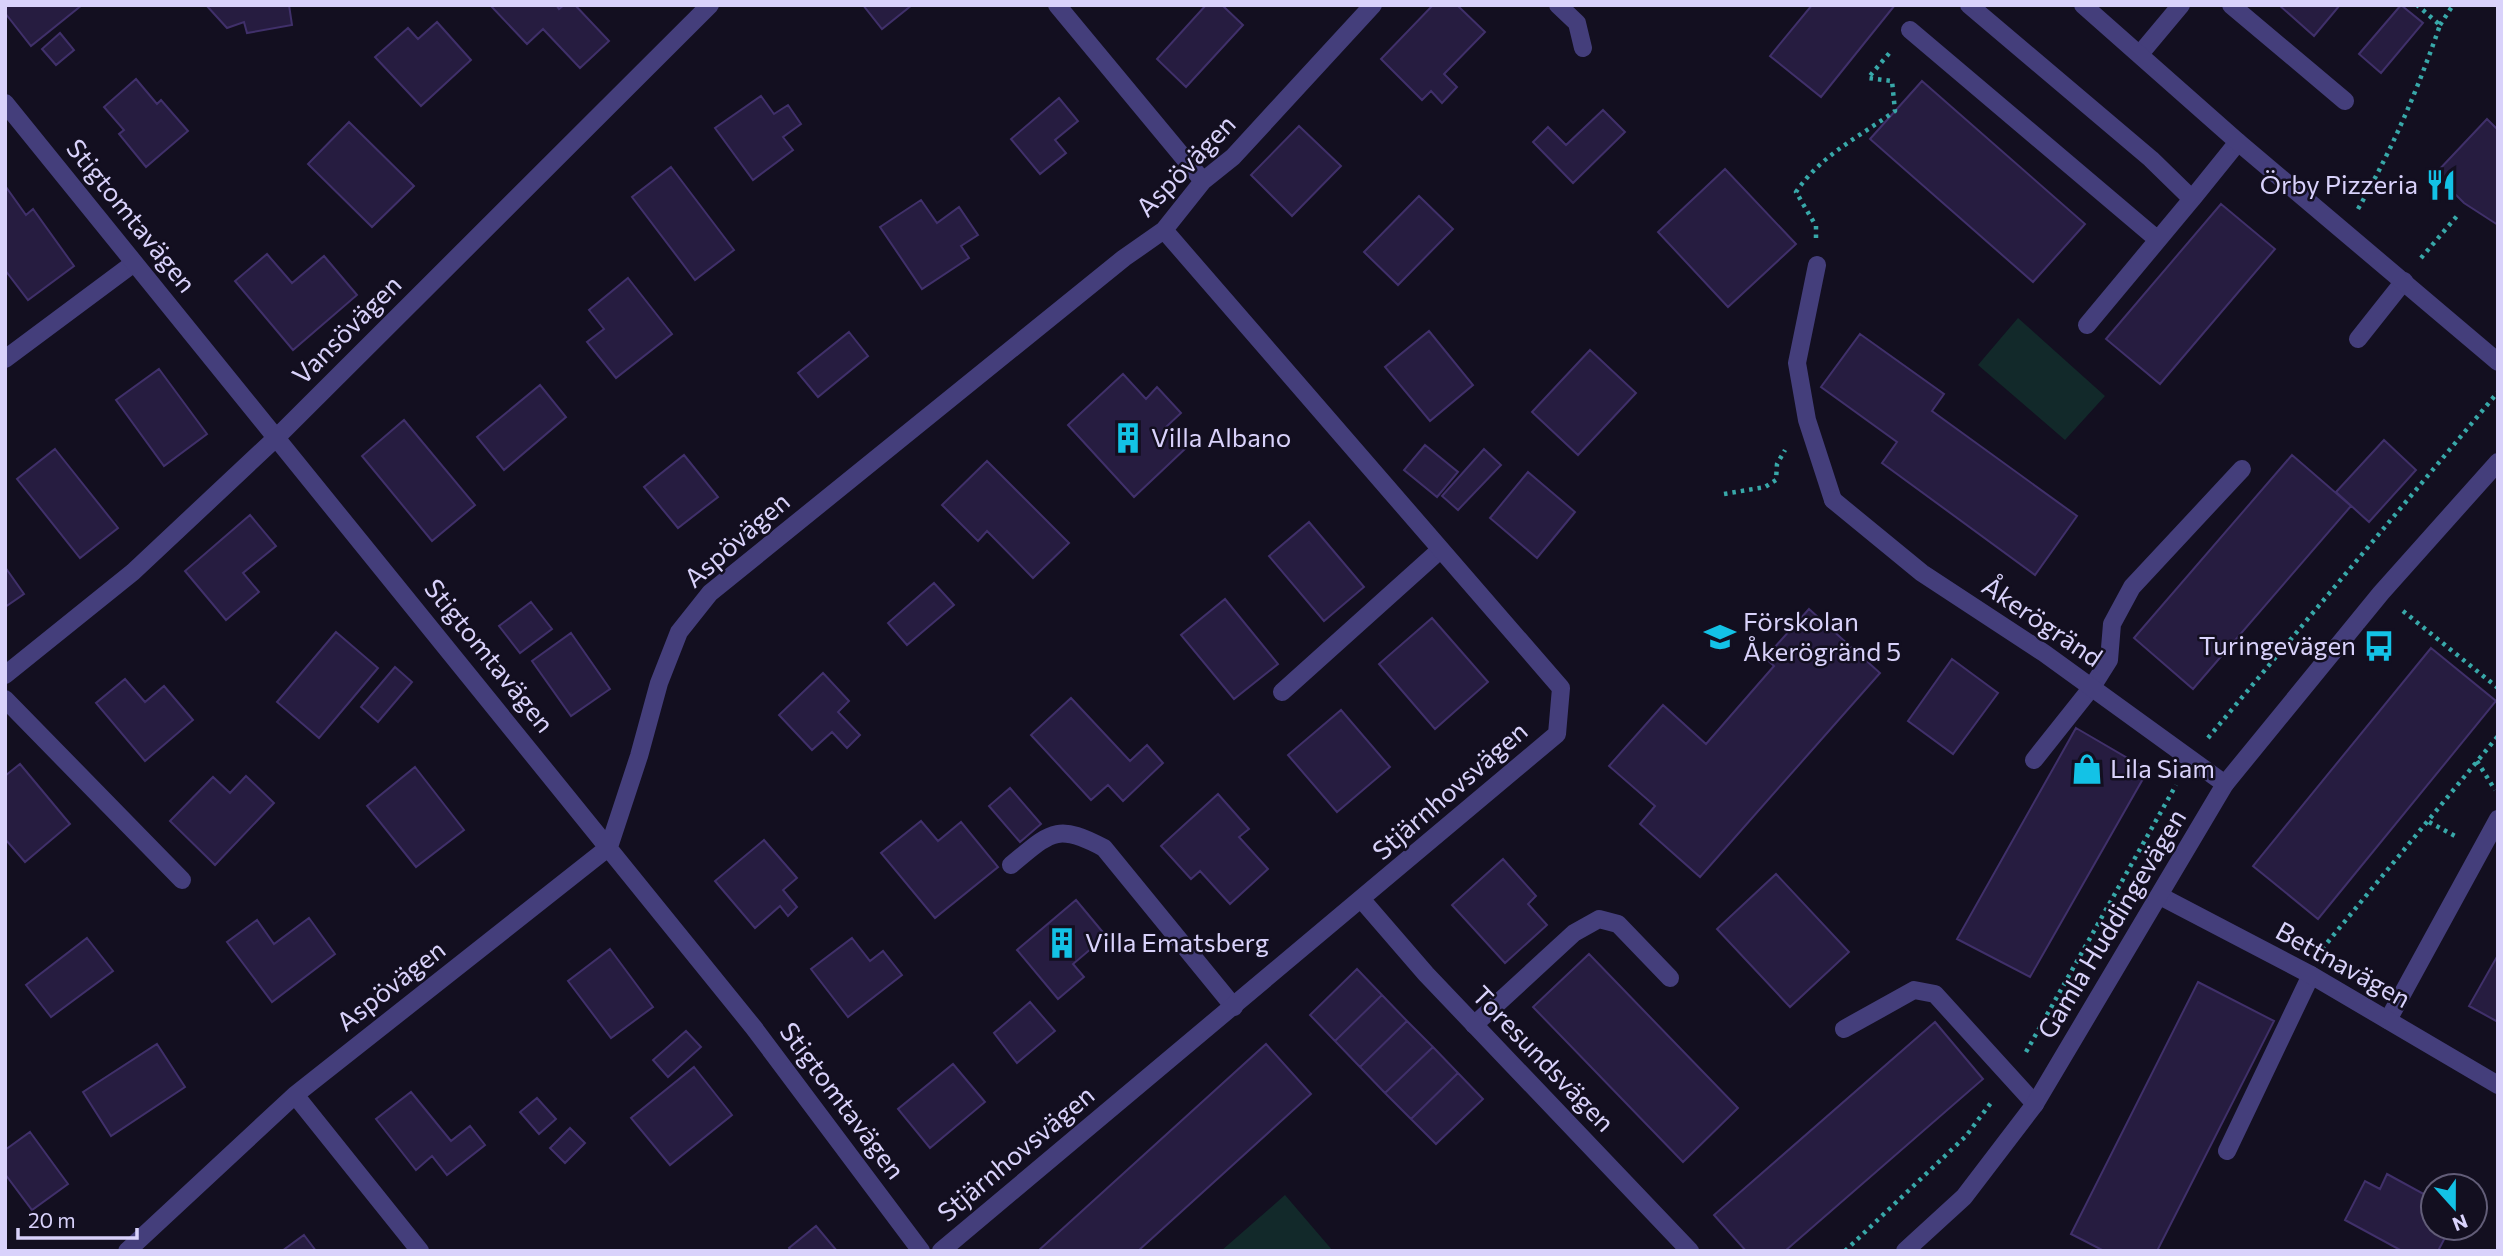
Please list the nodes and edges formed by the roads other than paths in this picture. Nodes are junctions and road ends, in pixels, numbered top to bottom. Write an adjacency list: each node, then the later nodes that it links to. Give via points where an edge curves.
1 (710, 5): 26 (street, Vansövägen)
2 (1057, 5): 15 (street)
3 (1373, 5): 15 (street, Aspövägen, via 1233,157)
4 (1558, 5): 10 (street, via 1577,23)
5 (1969, 5): 16 (street)
6 (2083, 5): 11 (street)
7 (2181, 5): 11 (street)
8 (2231, 5): 12 (street)
9 (1910, 30): 18 (street)
10 (1583, 48)
11 (2140, 54): 14 (street)
12 (2345, 100)
13 (5, 103): 19 (street, Stigtomtavägen)
14 (2238, 142): 16 (street); 21 (street)
15 (1203, 181): 17 (street, Aspövägen)
16 (2192, 199): 18 (street)
17 (1164, 230): 29 (street, Stjärnhovsvägen); 37 (street, Aspövägen, via 709,593 679,632)
18 (2158, 240): 22 (street)
19 (134, 263): 24 (street); 26 (street, Stigtomtavägen)
20 (1816, 265): 31 (street, Åkerögränd, via 1797,363 1810,431 1833,500 1922,573)
21 (2404, 281): 23 (street); 25 (street)
22 (2087, 326)
23 (2358, 339)
24 (5, 359)
25 (2498, 362)
26 (278, 436): 30 (street, Vansövägen, via 133,572); 37 (street, Stigtomtavägen)
27 (2498, 461): 35 (street, Gamla Huddingevägen, via 2381,593)
28 (2242, 470): 31 (street, via 2132,587 2112,624 2109,660)
29 (1440, 550): 32 (street); 41 (street, Stjärnhovsvägen, via 1561,688 1557,734)
30 (5, 675)
31 (2092, 687): 34 (street); 35 (street, Åkerögränd)
32 (1282, 692)
33 (5, 699): 39 (street)
34 (2034, 760)
35 (2225, 784): 40 (street, Gamla Huddingevägen)
36 (2498, 819): 45 (street)
37 (609, 847): 49 (street, Aspövägen); 54 (street, Stigtomtavägen, via 754,1028)
38 (1011, 865): 44 (street, via 1048,834 1076,833 1104,848)
39 (182, 880)
40 (2160, 896): 42 (street, Bettnavägen); 50 (street, Gamla Huddingevägen)
41 (1362, 900): 44 (street, Stjärnhovsvägen); 46 (street, Toresundsvägen)
42 (2307, 973): 45 (street, Bettnavägen); 51 (street)
43 (1670, 978): 46 (street, via 1618,925 1599,919 1574,933)
44 (1234, 1007): 55 (street, Stjärnhovsvägen)
45 (2388, 1020): 48 (street, Bettnavägen)
46 (1474, 1025): 56 (street, Toresundsvägen)
47 (1844, 1029): 50 (street, via 1914,990 1935,994)
48 (2498, 1084)
49 (295, 1095): 52 (street, Aspövägen); 53 (street)
50 (2035, 1104): 57 (street, Gamla Huddingevägen, via 1964,1197)
51 (2227, 1151)
52 (127, 1251)
53 (419, 1251)
54 (921, 1251)
55 (941, 1251)
56 (1689, 1251)
57 (1905, 1251)

